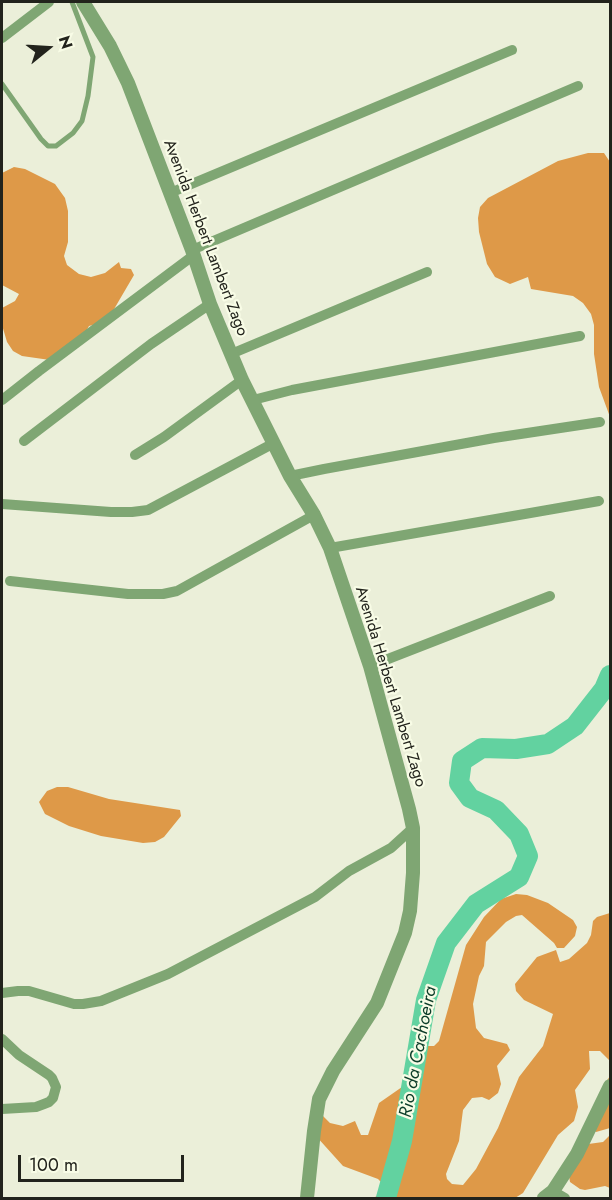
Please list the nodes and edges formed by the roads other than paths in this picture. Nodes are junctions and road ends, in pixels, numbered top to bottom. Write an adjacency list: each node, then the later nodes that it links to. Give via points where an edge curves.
1 (49, 2): 4 (street)
2 (72, 2): 6 (lane, via 93,57 82,121 73,133 56,146 48,146)
3 (83, 2): 8 (street, Avenida Herbert Lambert Zago, via 128,83)
4 (2, 38)
5 (512, 50): 8 (street)
6 (2, 84)
7 (578, 86): 9 (street)
8 (170, 193): 9 (street, Avenida Herbert Lambert Zago)
9 (193, 253): 11 (street, Avenida Herbert Lambert Zago); 15 (street)
10 (427, 272): 13 (street)
11 (210, 304): 13 (street, Avenida Herbert Lambert Zago); 18 (street)
12 (580, 336): 16 (street)
13 (231, 354): 14 (street, Avenida Herbert Lambert Zago)
14 (242, 380): 16 (street, Avenida Herbert Lambert Zago); 20 (street)
15 (2, 400)
16 (253, 400): 19 (street, Avenida Herbert Lambert Zago)
17 (600, 422): 21 (street)
18 (24, 441)
19 (274, 443): 21 (street, Avenida Herbert Lambert Zago); 23 (street, via 148,510 111,512)
20 (135, 455)
21 (290, 476): 24 (street, Avenida Herbert Lambert Zago)
22 (599, 501): 25 (street)
23 (2, 504)
24 (314, 515): 25 (street, Avenida Herbert Lambert Zago); 26 (street, via 177,591 128,594)
25 (330, 548): 28 (street, Avenida Herbert Lambert Zago)
26 (10, 581)
27 (550, 596): 28 (street)
28 (370, 666): 29 (street, Avenida Herbert Lambert Zago)
29 (412, 828): 30 (street, via 391,848 349,871 315,897 168,974 83,1004 29,991); 35 (street, Avenida Herbert Lambert Zago, via 413,873 405,933 377,1003 333,1071 320,1099)
30 (2, 993)
31 (2, 1039): 33 (street, via 49,1075 56,1087 49,1102 36,1107)
32 (610, 1086): 34 (street, via 577,1154)
33 (2, 1109)
34 (548, 1195): 36 (street)
35 (307, 1198)
36 (565, 1198)

